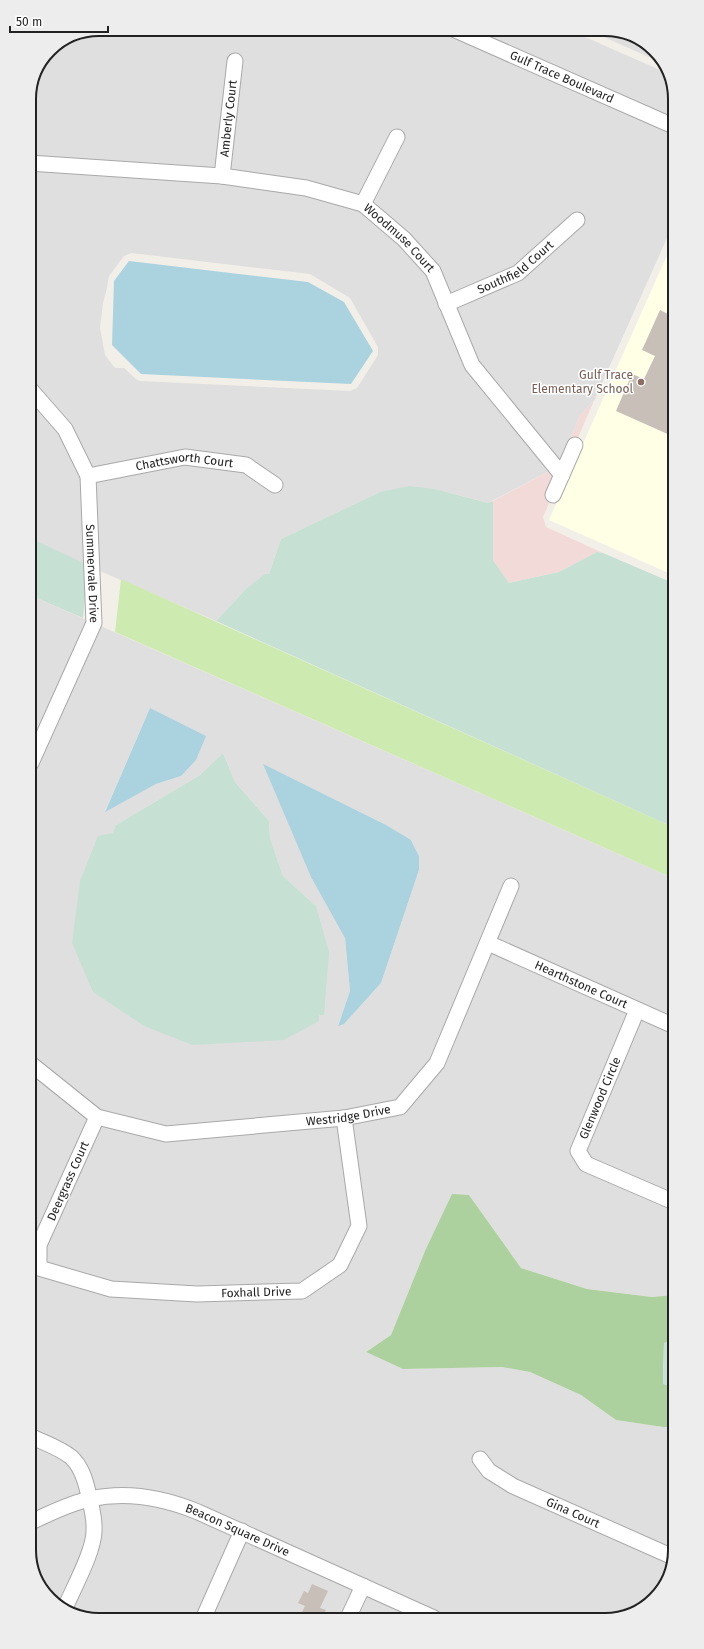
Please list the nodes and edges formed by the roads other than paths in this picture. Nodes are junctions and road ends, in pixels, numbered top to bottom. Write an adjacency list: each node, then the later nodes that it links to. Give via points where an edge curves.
1 (469, 36): 3 (street, Gulf Trace Boulevard)
2 (235, 61): 6 (street, Amberly Court)
3 (668, 123)
4 (397, 138): 7 (street)
5 (36, 164): 6 (street, Woodmuse Court)
6 (222, 176): 7 (street, Woodmuse Court, via 306,188)
7 (363, 204): 9 (street, Woodmuse Court, via 404,239 433,271)
8 (577, 220): 9 (street, Southfield Court, via 518,273)
9 (446, 304): 12 (street, Woodmuse Court, via 472,365)
10 (36, 396): 13 (street, Summervale Drive, via 65,429)
11 (576, 445): 12 (street)
12 (562, 475): 15 (street)
13 (88, 476): 14 (street, Chattsworth Court, via 185,457 246,465); 16 (street, Summervale Drive, via 94,623)
14 (275, 485)
15 (553, 495)
16 (36, 737)
17 (511, 886): 18 (street, Westridge Drive)
18 (488, 943): 19 (street, Hearthstone Court); 23 (street, Westridge Drive, via 437,1063 400,1107)
19 (637, 1010): 20 (street, Hearthstone Court); 24 (street, Glenwood Circle, via 578,1151 586,1164)
20 (668, 1023)
21 (36, 1068): 22 (street)
22 (97, 1117): 23 (street, Westridge Drive, via 166,1134); 25 (street, Deergrass Court, via 39,1245)
23 (344, 1118): 25 (street, Foxhall Drive, via 360,1226 340,1265 302,1291 197,1294 111,1289)
24 (668, 1199)
25 (39, 1268)
26 (36, 1439): 28 (street, via 59,1449 80,1466)
27 (480, 1459): 31 (street, Gina Court, via 489,1471 513,1486)
28 (90, 1499): 29 (street, Beacon Square Drive); 30 (street, Beacon Square Drive, via 123,1496 164,1500); 33 (street, via 94,1532 91,1547)
29 (36, 1519)
30 (242, 1531): 32 (street, Beacon Square Drive); 34 (street)
31 (668, 1555)
32 (363, 1586): 35 (street); 36 (street, Beacon Square Drive)
33 (67, 1604)
34 (206, 1613)
35 (350, 1613)
36 (423, 1613)

